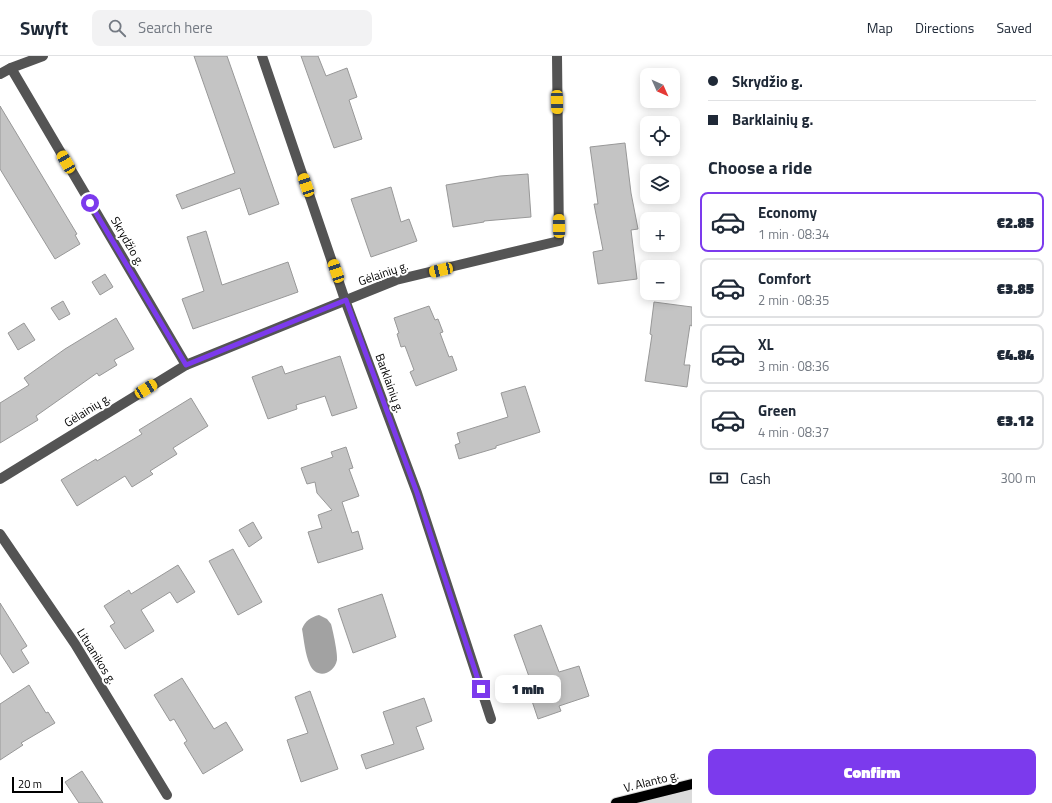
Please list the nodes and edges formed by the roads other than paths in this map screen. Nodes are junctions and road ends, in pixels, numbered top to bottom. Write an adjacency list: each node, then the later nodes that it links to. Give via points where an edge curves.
1 (43, 56): 4 (street)
2 (262, 56): 6 (street, Barklainių g.)
3 (557, 56): 6 (street, Gėlainių g., via 559,241 396,280)
4 (11, 68): 5 (street); 7 (street, Skrydžio g.)
5 (0, 74)
6 (346, 300): 7 (street, Gėlainių g.); 10 (street, Barklainių g., via 417,493)
7 (186, 365): 8 (street, Gėlainių g.)
8 (0, 479)
9 (0, 534): 12 (street, Lituanikos g., via 75,644)
10 (491, 719)
11 (692, 784): 13 (main road, V. Alanto g.)
12 (167, 794)
13 (616, 803)

